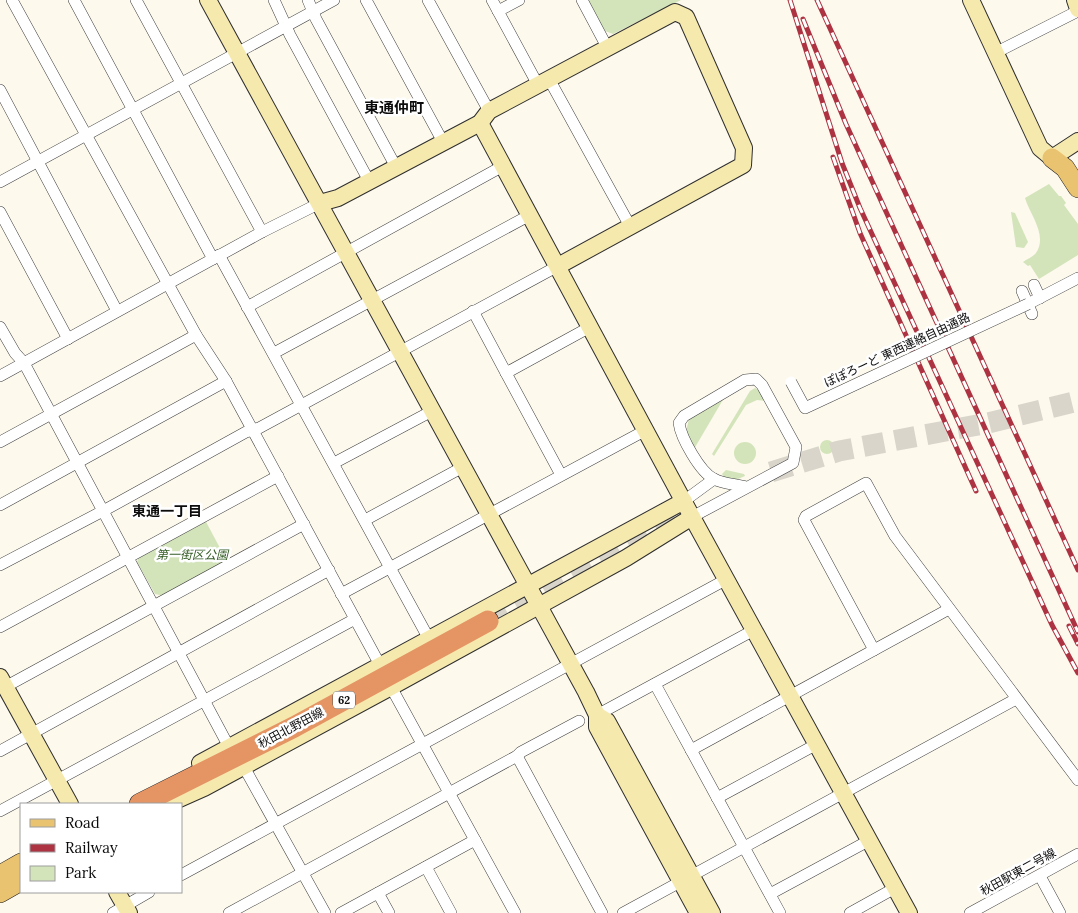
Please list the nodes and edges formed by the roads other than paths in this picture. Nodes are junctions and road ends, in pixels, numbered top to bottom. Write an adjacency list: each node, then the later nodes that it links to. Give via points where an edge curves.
1 (12, 0): 27 (street)
2 (74, 0): 25 (street)
3 (136, 0): 23 (street)
4 (208, 0): 20 (street)
5 (274, 0): 18 (street)
6 (308, 0): 17 (street)
7 (334, 0): 17 (street)
8 (366, 0): 29 (street)
9 (428, 0): 26 (street)
10 (492, 0): 16 (street)
11 (519, 0): 16 (street)
12 (582, 0): 19 (street)
13 (971, 0): 21 (street)
14 (1075, 0): 15 (street)
15 (1078, 10): 21 (street)
16 (498, 11): 22 (street)
17 (313, 12): 18 (street); 33 (street)
18 (287, 26): 20 (street); 35 (street)
19 (607, 47): 22 (street); 40 (street, via 675,12 686,17 744,148 743,165)
20 (237, 54): 23 (street); 37 (street)
21 (995, 54): 30 (street, via 1040,148)
22 (544, 82): 26 (street); 40 (street)
23 (182, 84): 25 (street); 41 (street)
24 (0, 90): 31 (street)
25 (134, 111): 27 (street); 43 (street)
26 (484, 117): 29 (street); 32 (street)
27 (87, 136): 31 (street); 47 (street)
28 (1078, 141): 30 (street)
29 (443, 142): 33 (street)
30 (1052, 158): 36 (main road, via 1065,168)
31 (38, 162): 34 (street); 53 (street)
32 (503, 166): 39 (street); 42 (street)
33 (396, 167): 35 (street)
34 (0, 182)
35 (369, 182): 37 (street)
36 (1078, 188)
37 (320, 203): 41 (street); 42 (street)
38 (0, 212): 58 (street)
39 (530, 215): 44 (street); 50 (street)
40 (630, 226): 44 (street)
41 (262, 232): 43 (street)
42 (345, 253): 50 (street); 52 (street)
43 (216, 257): 47 (street); 52 (street)
44 (558, 266): 54 (street); 55 (street)
45 (1078, 272): 51 (street)
46 (1078, 278): 51 (street)
47 (167, 284): 53 (street); 57 (street)
48 (1034, 285): 51 (street)
49 (1022, 291): 51 (street)
50 (371, 301): 59 (street); 60 (street)
51 (1036, 304): 65 (street, ぽぽろーど 東西連絡自由通路, bridge, via 805,408)
52 (247, 306): 60 (street)
53 (118, 311): 58 (street)
54 (473, 311): 59 (street); 62 (street)
55 (590, 327): 62 (street); 70 (street)
56 (2, 333): 61 (street)
57 (196, 335): 64 (street); 68 (street)
58 (68, 339): 61 (street)
59 (400, 352): 66 (street); 67 (street)
60 (274, 353): 66 (street)
61 (24, 363): 63 (street); 68 (street)
62 (506, 373): 75 (street)
63 (0, 376)
64 (226, 382): 69 (street); 72 (street)
65 (791, 382)
66 (302, 404): 69 (street); 73 (street)
67 (432, 410): 73 (street); 74 (street)
68 (51, 414): 71 (street); 72 (street)
69 (253, 430): 76 (street); 81 (street)
70 (646, 430): 75 (street); 79 (street)
71 (0, 442)
72 (77, 463): 80 (street); 81 (street)
73 (334, 464): 84 (street)
74 (462, 467): 82 (street); 84 (street)
75 (561, 475): 82 (street)
76 (278, 476): 85 (street); 86 (street)
77 (714, 479): 78 (street); 78 (street, via 698,464 678,423 684,416 745,380 756,379 796,448 793,463); 79 (street)
78 (746, 486): 83 (street)
79 (684, 501): 83 (street); 91 (street)
80 (0, 505)
81 (103, 511): 86 (street); 87 (street)
82 (489, 515): 88 (street); 91 (street)
83 (692, 517): 90 (street); 94 (street)
84 (364, 520): 88 (street)
85 (304, 524): 89 (street); 93 (street)
86 (128, 558): 93 (street); 98 (street)
87 (0, 565)
88 (390, 568): 92 (street); 100 (street)
89 (329, 570): 92 (street); 102 (street)
90 (727, 579): 99 (street); 103 (street)
91 (528, 587): 94 (street); 100 (street)
92 (341, 594): 96 (street)
93 (154, 606): 102 (street); 105 (street)
94 (538, 606): 103 (street); 107 (street)
95 (949, 610): 101 (street); 101 (street, via 944,598 895,536 866,483 804,520); 109 (street)
96 (355, 619): 104 (street); 110 (street)
97 (488, 621): 121 (highway, 秋田北野田線 / 62)
98 (0, 627)
99 (754, 630): 106 (street); 108 (street)
100 (429, 639): 104 (street)
101 (874, 650): 108 (street)
102 (179, 652): 110 (street); 113 (street)
103 (570, 664): 111 (street); 114 (street)
104 (380, 665): 116 (street)
105 (3, 682): 113 (street)
106 (656, 684): 111 (street); 117 (street)
107 (391, 687): 114 (street); 120 (street)
108 (790, 695): 115 (street); 117 (street)
109 (1016, 699): 123 (street); 125 (street)
110 (204, 700): 116 (street); 122 (street)
111 (597, 715): 144 (street, via 597,727)
112 (579, 721): 119 (street)
113 (30, 735): 118 (street); 122 (street)
114 (423, 744): 124 (street); 133 (street)
115 (816, 744): 125 (street); 126 (street)
116 (229, 747): 128 (street)
117 (691, 750): 126 (street)
118 (0, 751)
119 (517, 756): 124 (street); 158 (street)
120 (244, 766): 131 (street); 133 (street)
121 (199, 775): 129 (highway, 62); 130 (highway, 62)
122 (57, 780): 127 (street); 132 (street)
123 (1078, 780)
124 (450, 793): 134 (street); 140 (street)
125 (844, 794): 135 (street); 136 (street)
126 (716, 798): 136 (street)
127 (69, 803)
128 (128, 803)
129 (142, 803)
130 (159, 803)
131 (170, 803)
132 (0, 811)
133 (277, 825): 140 (street); 141 (street)
134 (475, 840): 139 (street); 157 (street)
135 (870, 840): 146 (street); 150 (street)
136 (744, 847): 144 (street); 150 (street)
137 (1078, 854): 143 (street, 秋田駅東二号線)
138 (20, 865): 142 (main road)
139 (426, 867): 149 (street); 156 (street)
140 (303, 873): 152 (street); 153 (street)
141 (182, 874)
142 (0, 875)
143 (1040, 876): 165 (street, 秋田駅東二号線); 166 (street)
144 (686, 879): 159 (street); 160 (street); 161 (street)
145 (20, 882): 147 (main road)
146 (896, 888): 163 (street); 164 (street)
147 (0, 893)
148 (147, 893): 151 (street)
149 (378, 893): 154 (street); 155 (street)
150 (770, 894): 162 (street)
151 (121, 906)
152 (229, 913)
153 (325, 913)
154 (341, 913)
155 (389, 913)
156 (451, 913)
157 (514, 913)
158 (602, 913)
159 (623, 913)
160 (698, 913)
161 (712, 913)
162 (780, 913)
163 (850, 913)
164 (909, 913)
165 (970, 913)
166 (1060, 913)

